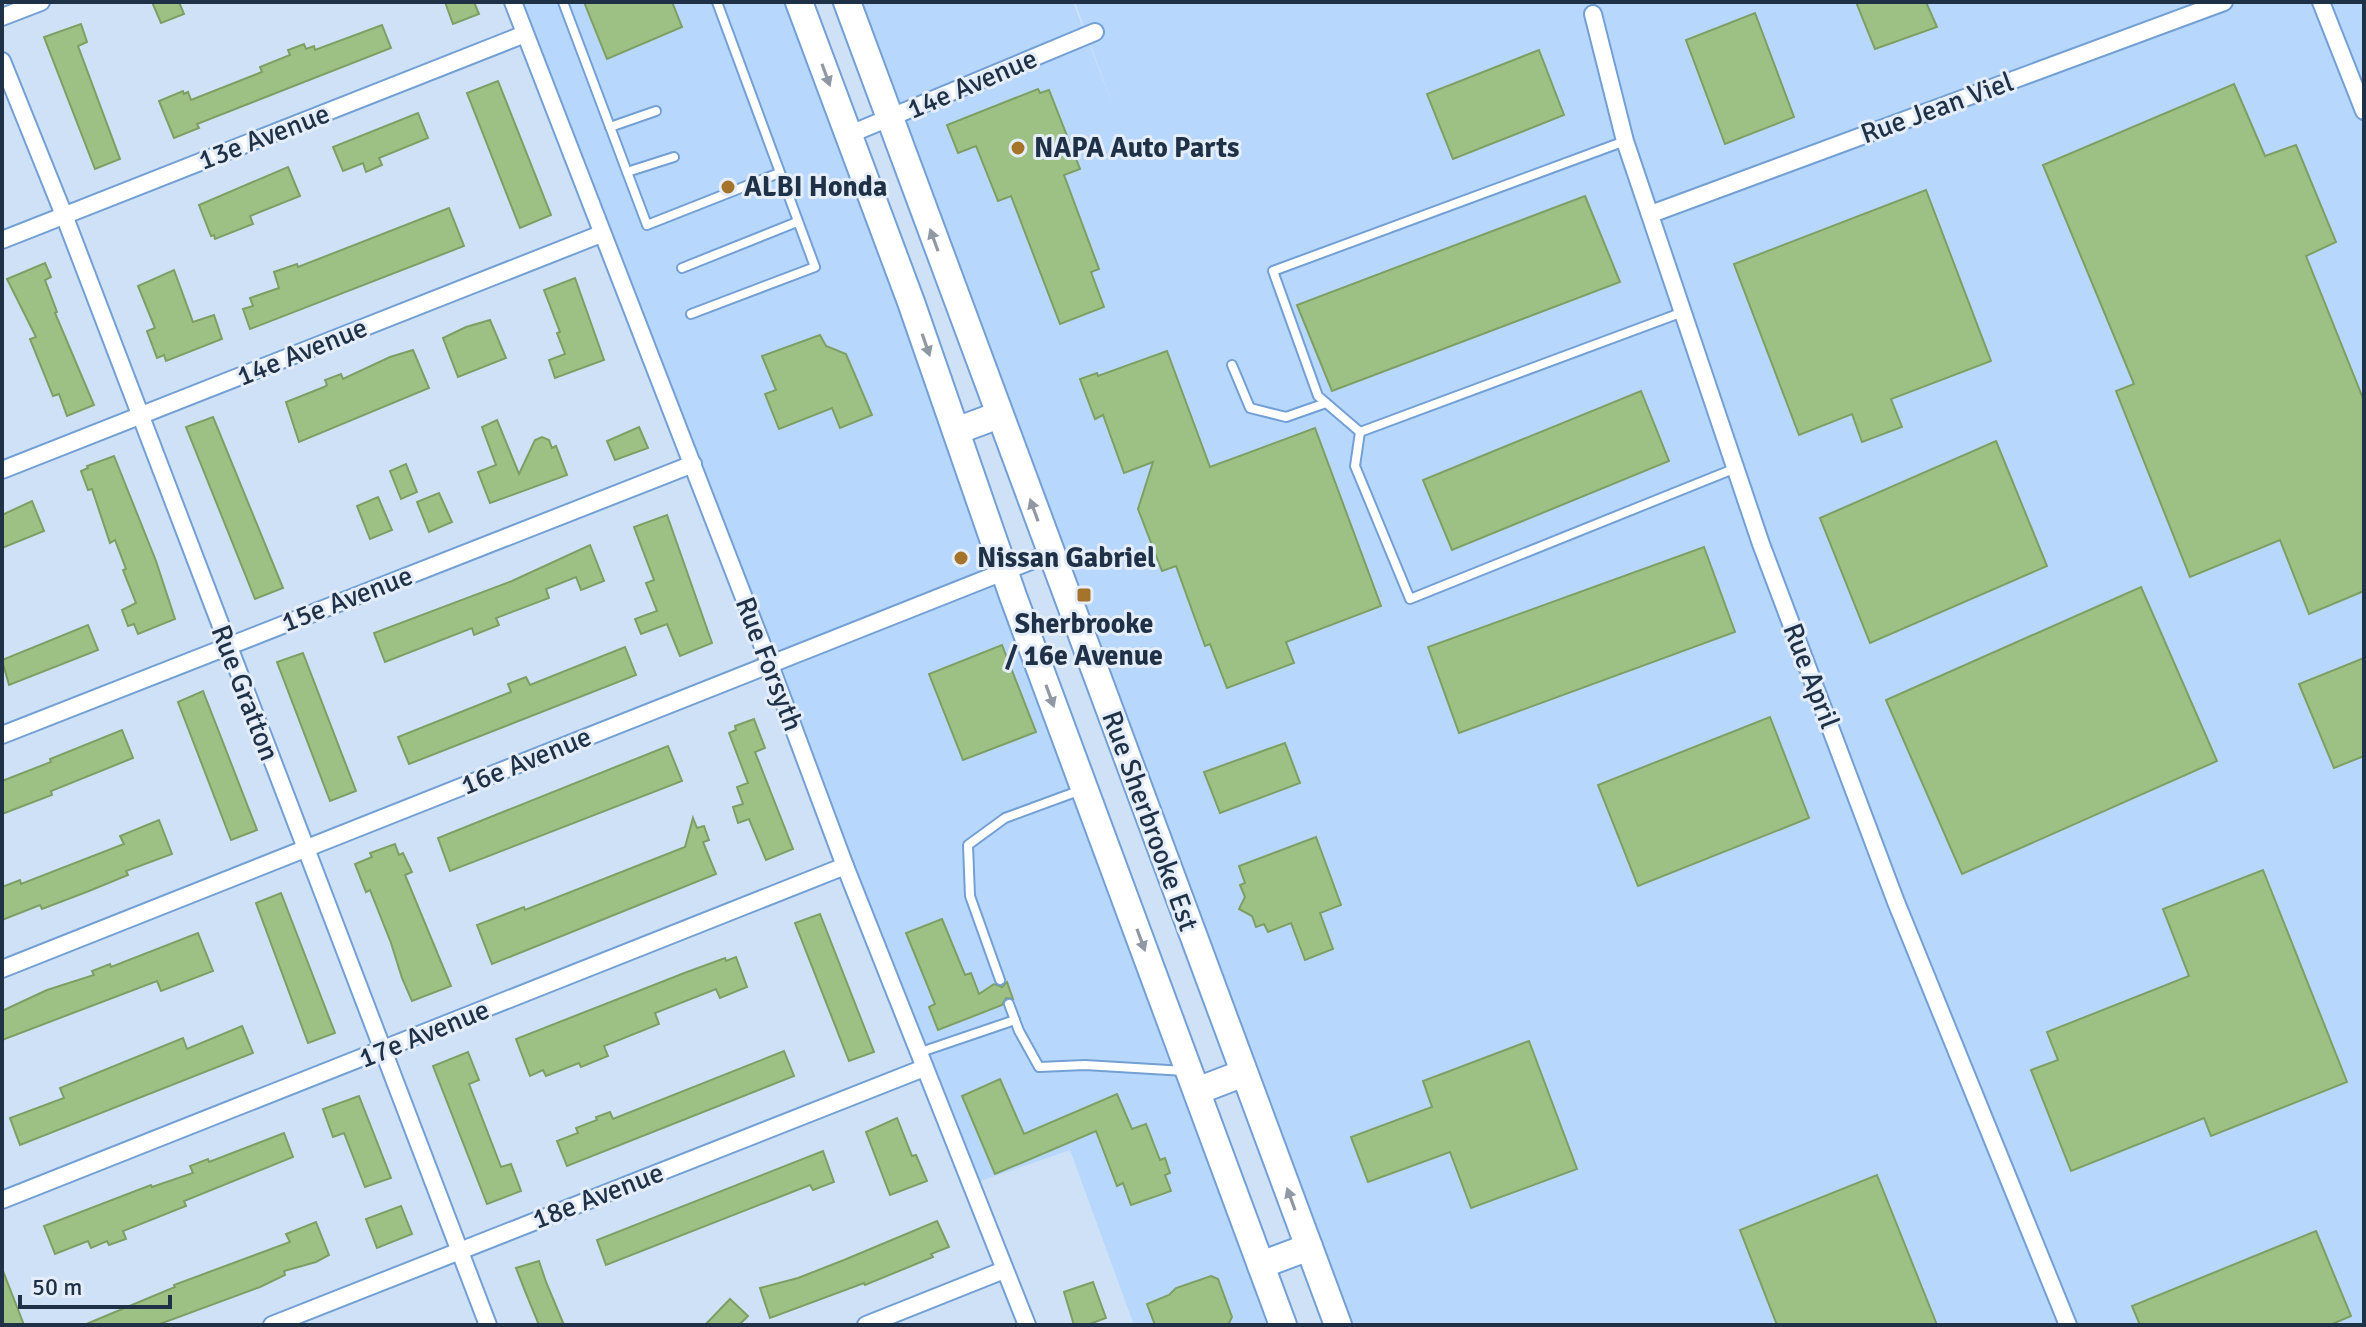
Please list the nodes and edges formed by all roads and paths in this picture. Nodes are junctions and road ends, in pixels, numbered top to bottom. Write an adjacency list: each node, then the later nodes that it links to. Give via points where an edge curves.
1 (41, 2): 10 (street)
2 (513, 2): 12 (street, Rue Forsyth)
3 (563, 2): 17 (lane)
4 (717, 2): 22 (lane)
5 (799, 2): 18 (main road, Rue Sherbrooke Est, one-way to 18)
6 (847, 2): 16 (main road, Rue Sherbrooke Est)
7 (2224, 2): 23 (street, Rue Jean Viel)
8 (2321, 2): 15 (street)
9 (1593, 14): 19 (street, Rue April)
10 (2, 17)
11 (1095, 32): 16 (street, 14e Avenue)
12 (525, 34): 24 (street, 13e Avenue); 26 (street, Rue Forsyth)
13 (2, 61): 24 (street, Rue Gratton)
14 (656, 111): 17 (lane)
15 (2364, 111)
16 (890, 118): 18 (street, 14e Avenue); 29 (main road, Rue Sherbrooke Est, one-way to 16)
17 (610, 127): 21 (lane)
18 (848, 135): 30 (main road, Rue Sherbrooke Est)
19 (1625, 141): 23 (street, Rue April); 34 (lane, via 1273,271 1318,396)
20 (674, 157): 21 (lane)
21 (627, 172): 22 (lane, via 647,225)
22 (779, 173): 25 (lane)
23 (1651, 214): 31 (street, Rue April)
24 (64, 215): 27 (street, 13e Avenue); 35 (street, Rue Gratton)
25 (797, 222): 28 (lane); 32 (lane, via 815,267)
26 (601, 234): 35 (street, 14e Avenue); 39 (street, Rue Forsyth)
27 (2, 240)
28 (682, 268)
29 (952, 287): 30 (main road); 36 (main road, Rue Sherbrooke Est)
30 (911, 302): 37 (main road, Rue Sherbrooke Est, one-way to 37)
31 (1684, 312): 38 (lane); 40 (street, Rue April)
32 (691, 314)
33 (1232, 365): 34 (lane, via 1250,408 1286,417)
34 (1326, 403): 38 (lane)
35 (141, 415): 41 (street, 14e Avenue); 44 (street, Rue Gratton)
36 (999, 415): 37 (main road); 42 (main road, Rue Sherbrooke Est, one-way to 36)
37 (956, 431): 43 (main road, Rue Sherbrooke Est)
38 (1360, 432): 40 (lane, via 1355,466 1410,599)
39 (693, 464): 44 (street, 15e Avenue); 45 (street, Rue Forsyth)
40 (1736, 468): 69 (street, Rue April, via 1890,887)
41 (2, 470)
42 (1051, 553): 43 (street, 16e Avenue); 56 (main road, Rue Sherbrooke Est)
43 (1004, 572): 45 (street, 16e Avenue); 47 (main road, Rue Sherbrooke Est, one-way to 47)
44 (226, 646): 46 (street, 15e Avenue); 48 (street, Rue Gratton)
45 (770, 665): 48 (street, 16e Avenue); 49 (street, Rue Forsyth)
46 (2, 735)
47 (1085, 789): 51 (lane, via 1005,818 968,845 970,896); 57 (main road, Rue Sherbrooke Est, one-way to 57)
48 (305, 849): 50 (street, 16e Avenue); 54 (street, Rue Gratton)
49 (845, 866): 54 (street, 17e Avenue); 55 (street, Rue Forsyth)
50 (2, 969)
51 (1000, 980)
52 (1009, 1004): 53 (lane)
53 (1015, 1020): 55 (lane); 57 (lane, via 1039,1067 1085,1065)
54 (381, 1051): 58 (street, 17e Avenue); 60 (street, Rue Gratton)
55 (921, 1061): 60 (street, 18e Avenue); 62 (street, Rue Forsyth)
56 (1244, 1073): 57 (main road); 59 (main road, Rue Sherbrooke Est, one-way to 56)
57 (1193, 1082): 61 (main road, Rue Sherbrooke Est)
58 (2, 1200)
59 (1309, 1247): 61 (main road); 68 (main road, Rue Sherbrooke Est)
60 (460, 1250): 63 (street, 18e Avenue); 64 (street, Rue Gratton)
61 (1261, 1265): 67 (main road, Rue Sherbrooke Est)
62 (1004, 1270): 65 (street); 66 (street, Rue Forsyth)
63 (272, 1325)
64 (488, 1325)
65 (866, 1325)
66 (1027, 1325)
67 (1283, 1325)
68 (1338, 1325)
69 (2068, 1325)

